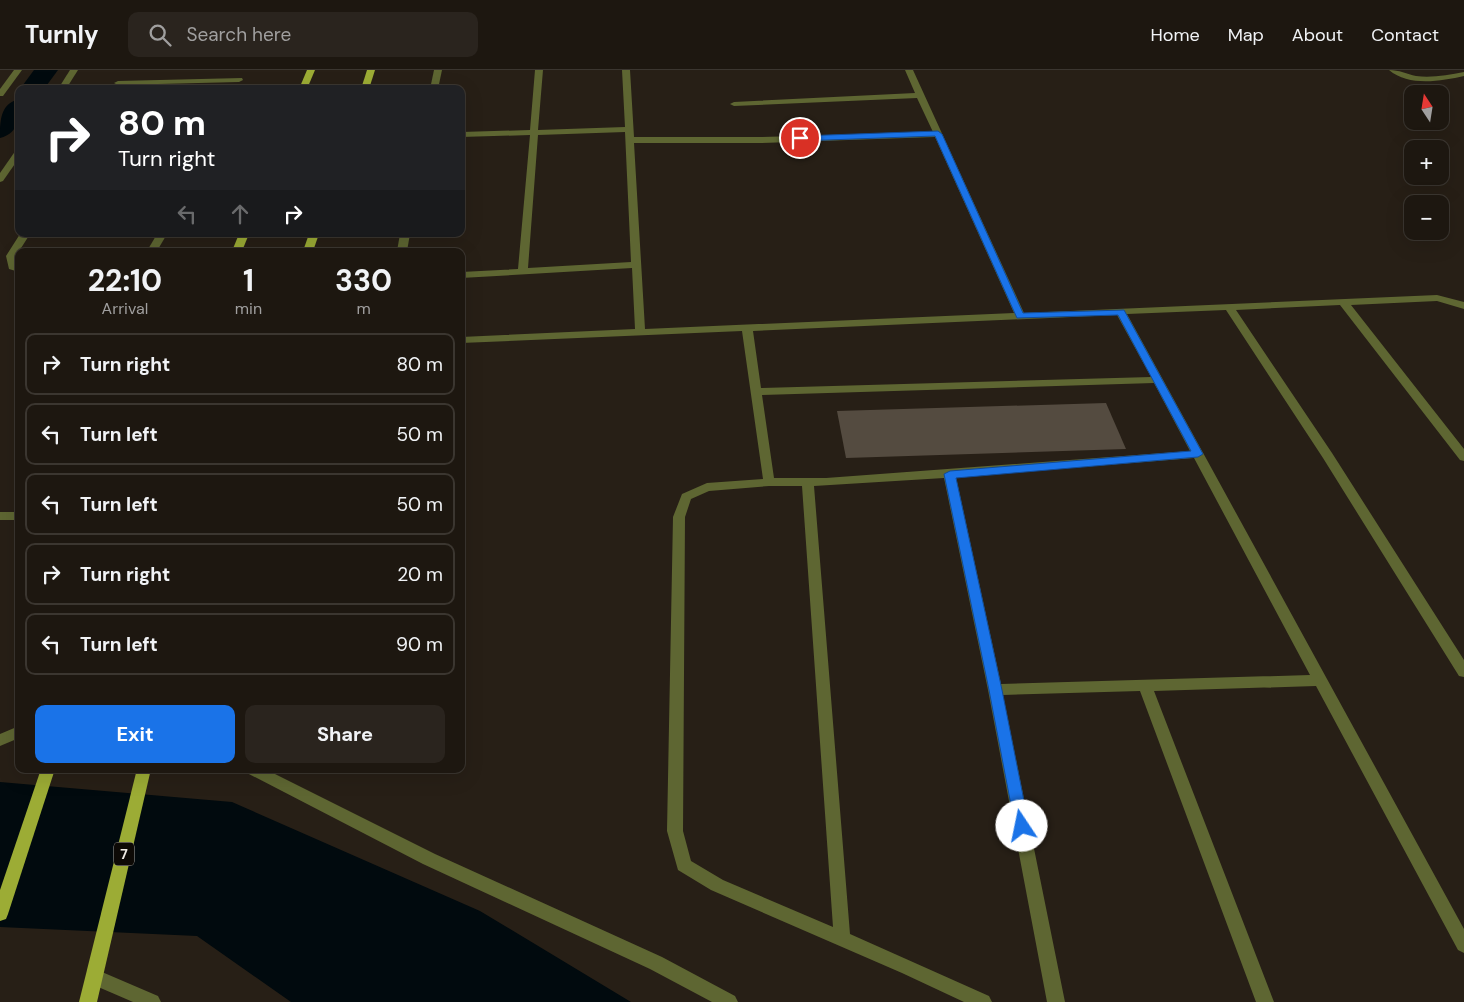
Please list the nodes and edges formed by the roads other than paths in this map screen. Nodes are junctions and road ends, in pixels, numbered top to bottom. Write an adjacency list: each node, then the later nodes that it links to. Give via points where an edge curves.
1 (18, 70): 19 (street)
2 (74, 70): 14 (street)
3 (244, 70): 12 (street)
4 (311, 70): 16 (main road)
5 (371, 70): 17 (main road)
6 (438, 70): 18 (street)
7 (539, 70): 23 (street)
8 (626, 70): 22 (street)
9 (909, 70): 20 (street)
10 (1393, 70): 11 (street, via 1420,80)
11 (1464, 74)
12 (239, 80): 13 (street); 15 (street)
13 (119, 83)
14 (65, 85)
15 (237, 85)
16 (305, 85)
17 (366, 85)
18 (435, 85)
19 (0, 94)
20 (921, 96): 21 (street); 24 (street)
21 (734, 104)
22 (629, 129): 23 (street); 26 (street)
23 (535, 132): 25 (street); 36 (street)
24 (938, 134): 26 (street, via 761,140); 42 (street)
25 (465, 135)
26 (630, 140): 34 (street)
27 (15, 158): 28 (street)
28 (0, 179)
29 (23, 237): 31 (street)
30 (160, 237): 32 (street)
31 (16, 248)
32 (154, 248)
33 (15, 250): 35 (street, via 11,256 12,267)
34 (636, 265): 36 (street); 44 (street)
35 (15, 268)
36 (523, 272): 37 (street)
37 (465, 275)
38 (1344, 302): 39 (street, via 1437,298); 40 (street); 49 (street)
39 (1464, 306)
40 (1229, 308): 41 (street); 55 (street, via 1328,456)
41 (1121, 312): 42 (street); 46 (street)
42 (1020, 316): 43 (street)
43 (747, 328): 44 (street); 47 (street)
44 (640, 333): 45 (street)
45 (465, 340)
46 (1158, 380): 47 (street); 48 (street)
47 (756, 392): 51 (street)
48 (1198, 454): 50 (street); 56 (street)
49 (1464, 457)
50 (950, 474): 52 (street); 58 (street)
51 (769, 482): 52 (street); 65 (street, via 707,487 686,497 679,517 675,831 684,865 717,885)
52 (808, 482): 65 (street)
53 (0, 516): 54 (street)
54 (15, 516)
55 (1464, 672)
56 (1319, 680): 57 (street); 66 (street)
57 (1145, 686): 58 (street); 73 (street)
58 (995, 690): 72 (street)
59 (15, 734): 60 (street)
60 (0, 740)
61 (47, 773): 64 (main road)
62 (143, 773): 67 (main road, 7)
63 (260, 773): 70 (street, via 429,859 656,963)
64 (0, 914)
65 (842, 939): 71 (street)
66 (1464, 944)
67 (95, 977): 68 (main road, 7); 69 (street)
68 (88, 1002)
69 (152, 1002)
70 (729, 1002)
71 (983, 1002)
72 (1056, 1002)
73 (1264, 1002)

